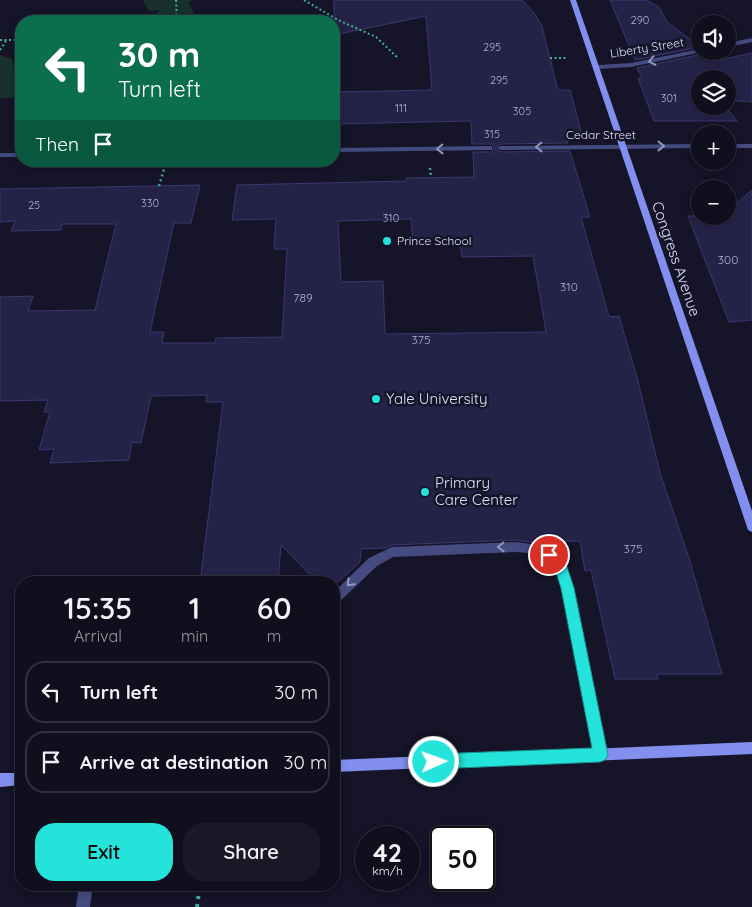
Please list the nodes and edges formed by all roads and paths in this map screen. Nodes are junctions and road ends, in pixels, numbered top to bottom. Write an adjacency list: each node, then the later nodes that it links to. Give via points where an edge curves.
1 (176, 0): 4 (path)
2 (304, 0): 5 (path)
3 (573, 0): 17 (main road, Congress Avenue)
4 (177, 15)
5 (330, 15)
6 (340, 21): 14 (path, via 376,37)
7 (0, 40): 8 (path)
8 (6, 40): 9 (path); 12 (path)
9 (15, 40)
10 (752, 40): 11 (street)
11 (736, 43)
12 (0, 50)
13 (691, 53): 17 (street, Liberty Street, one-way to 17, via 631,65)
14 (398, 58)
15 (550, 58): 16 (path)
16 (568, 58)
17 (598, 67): 18 (main road, Congress Avenue)
18 (622, 146): 19 (street, Cedar Street, one-way to 19); 23 (street, Cedar Street, one-way to 23); 29 (main road, Congress Avenue)
19 (691, 146)
20 (736, 146): 21 (street)
21 (752, 146)
22 (489, 148): 24 (street, one-way to 24)
23 (501, 148)
24 (340, 150)
25 (0, 155): 26 (street)
26 (15, 155)
27 (165, 167): 28 (path)
28 (159, 186)
29 (752, 526)
30 (340, 593): 32 (street, one-way to 30, via 567,588 560,565 549,555 533,548 516,547 392,552 374,562)
31 (752, 748): 32 (main road)
32 (600, 755): 33 (main road)
33 (340, 766)
34 (15, 779): 35 (main road)
35 (0, 780)
36 (85, 891): 38 (street)
37 (199, 891): 39 (path)
38 (83, 907)
39 (197, 907)

